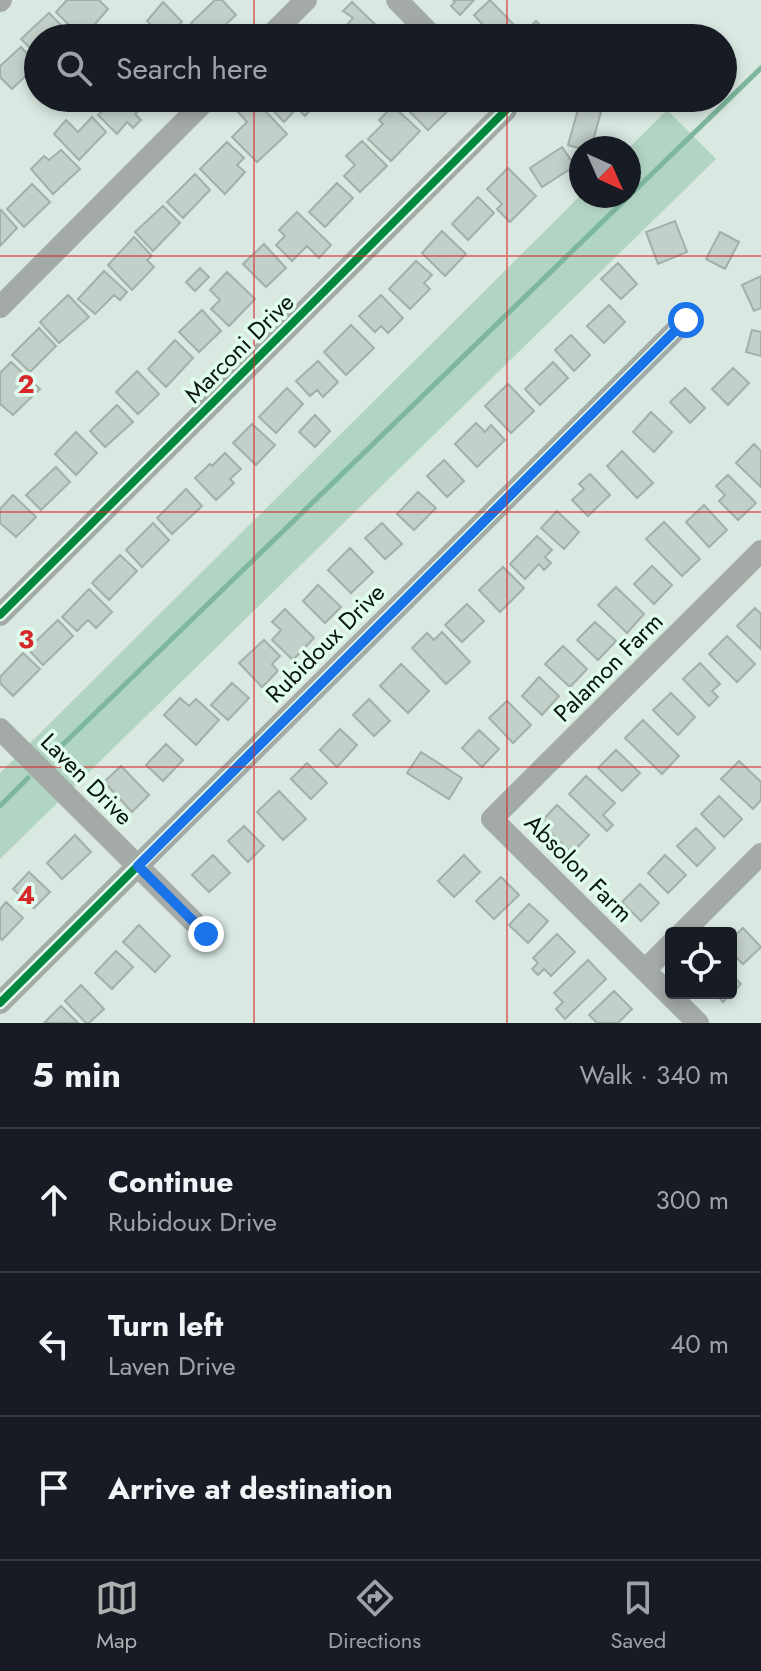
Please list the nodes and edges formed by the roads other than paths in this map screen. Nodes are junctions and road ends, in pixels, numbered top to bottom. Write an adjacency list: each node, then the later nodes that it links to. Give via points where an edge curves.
1 (306, 0): 3 (street)
2 (397, 0): 4 (street)
3 (282, 24)
4 (420, 24)
5 (194, 112): 7 (street)
6 (492, 112): 10 (street, Marconi Drive)
7 (0, 307)
8 (686, 320): 14 (street, Rubidoux Drive)
9 (761, 551): 12 (street, Palamon Farm)
10 (0, 615)
11 (0, 729): 14 (street, Laven Drive)
12 (492, 819): 18 (street, Absolon Farm)
13 (761, 854): 15 (street)
14 (138, 866): 16 (street, Laven Drive); 19 (street, Rubidoux Drive)
15 (688, 927)
16 (206, 934)
17 (665, 950): 18 (street)
18 (645, 970): 20 (street, Absolon Farm)
19 (0, 1003)
20 (698, 1023)

